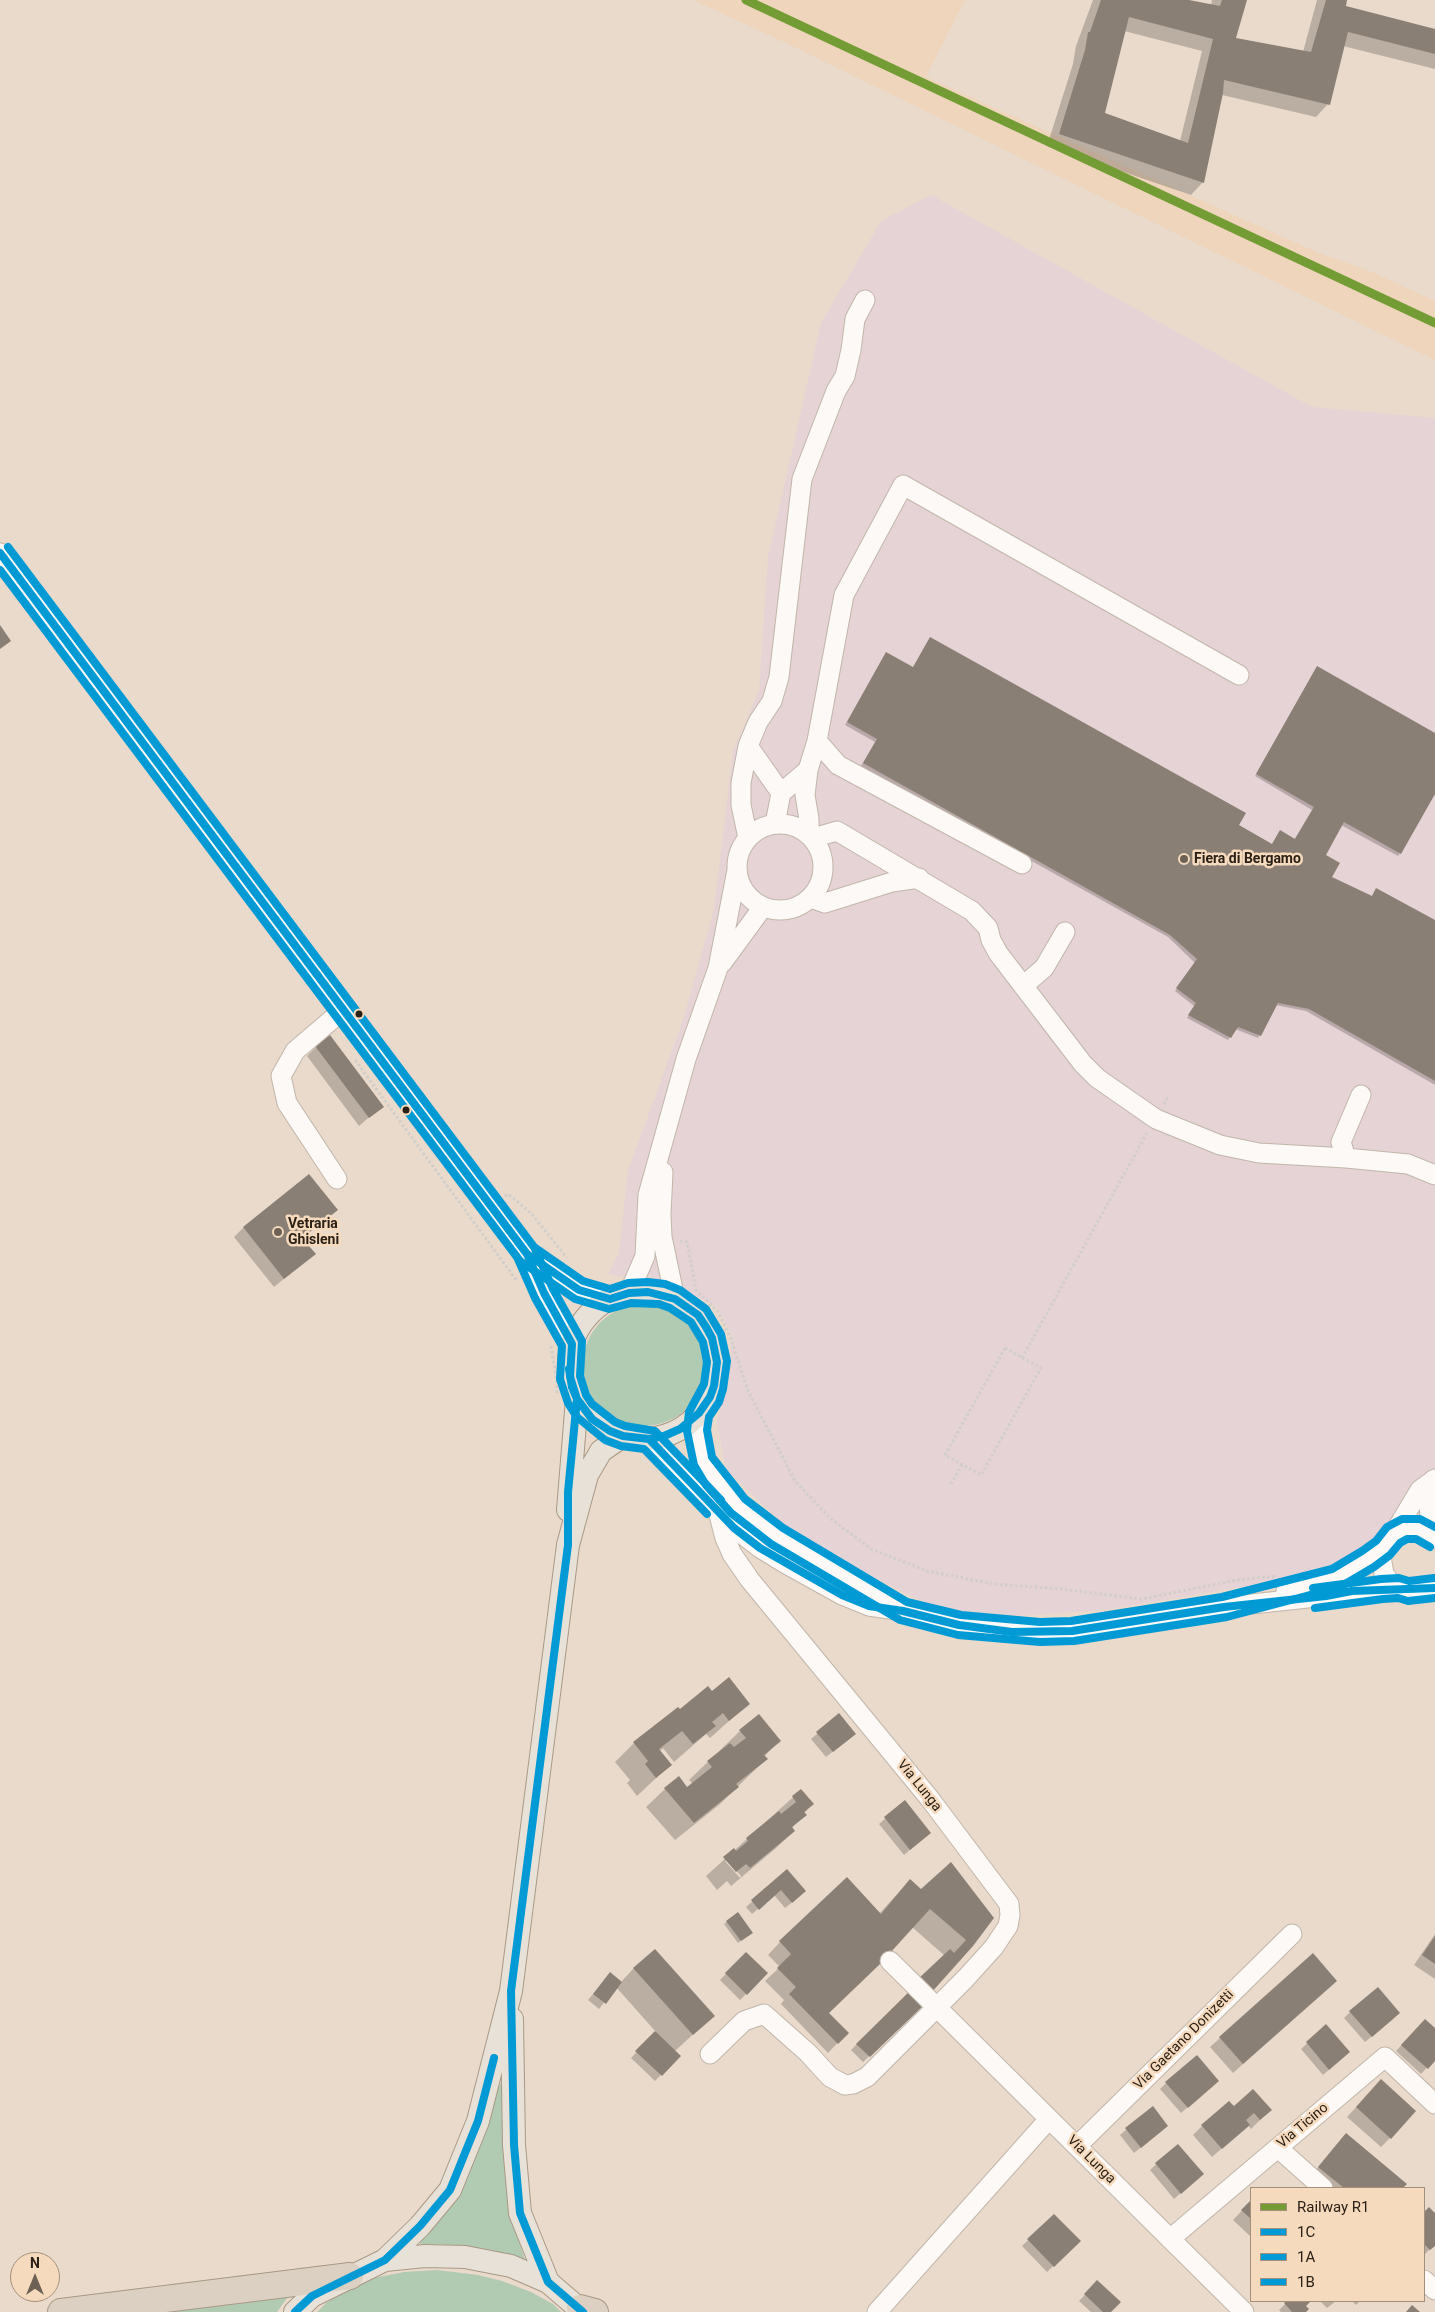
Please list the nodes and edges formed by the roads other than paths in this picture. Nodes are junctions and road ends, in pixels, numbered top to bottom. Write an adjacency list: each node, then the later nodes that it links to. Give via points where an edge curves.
1 (865, 300): 5 (street, via 854,319 845,376 802,478 779,677 772,701)
2 (0, 553): 19 (street)
3 (1239, 675): 4 (street, via 903,485 844,595)
4 (817, 742): 6 (street); 11 (street, via 838,765)
5 (748, 746): 7 (street); 10 (street, via 741,782 741,805)
6 (808, 770): 7 (street); 9 (street, via 805,794)
7 (781, 793): 8 (street)
8 (775, 824): 9 (street, via 788,824); 10 (street, via 756,831)
9 (811, 836): 13 (street, via 837,831); 14 (street, via 820,849 823,868 819,887)
10 (748, 838): 12 (street, via 738,858)
11 (1022, 864)
12 (737, 870): 15 (street, via 745,892); 17 (street)
13 (919, 878): 14 (street, via 884,884 825,904); 18 (street, via 977,916 988,928 998,953)
14 (811, 898): 15 (street, via 792,909)
15 (763, 907): 17 (street)
16 (1065, 932): 18 (street, via 1044,968)
17 (718, 968): 21 (street, via 686,1059)
18 (1023, 986): 22 (street, via 1082,1064 1156,1119 1220,1145 1259,1153)
19 (343, 1010): 24 (street, via 295,1051 281,1076 287,1104); 25 (street)
20 (1361, 1095): 22 (street, via 1341,1142)
21 (665, 1135): 26 (street, via 648,1195 645,1256); 27 (street, via 662,1237)
22 (1346, 1158): 23 (street, via 1408,1164)
23 (1435, 1175)
24 (337, 1179)
25 (528, 1254): 26 (street, via 579,1290); 28 (street, via 544,1293)
26 (620, 1296): 27 (main road, via 648,1292); 28 (main road, via 600,1305 586,1318)
27 (676, 1299): 30 (main road, via 698,1316 712,1338 715,1350 714,1386)
28 (572, 1344): 29 (main road, via 569,1366)
29 (577, 1399): 31 (main road, via 592,1419); 38 (main road, via 568,1492)
30 (699, 1413): 32 (main road, via 680,1429); 43 (street, Via Lunga, via 697,1430 703,1461 738,1506 777,1536)
31 (623, 1436): 32 (main road); 38 (main road, via 601,1451 587,1475)
32 (649, 1439): 34 (street, Via Lunga)
33 (1434, 1480): 35 (street, via 1429,1502); 36 (street, via 1420,1490)
34 (718, 1511): 37 (street, Via Lunga); 39 (street, Via Lunga, via 732,1554)
35 (1433, 1536): 36 (street, via 1412,1528 1399,1531)
36 (1388, 1541): 41 (street, via 1381,1564 1384,1574); 42 (street, Via Lunga, via 1336,1578)
37 (753, 1542): 39 (street, via 748,1549); 43 (street, Via Lunga, via 842,1595 869,1606)
38 (568, 1545): 46 (main road)
39 (744, 1570): 47 (street, Via Lunga, via 930,1799 1009,1904 1008,1926 994,1947)
40 (1432, 1586): 41 (street, Via Lunga, via 1408,1591)
41 (1399, 1588): 42 (street, Via Lunga)
42 (1224, 1608): 43 (street, Via Lunga, via 1072,1631 1040,1632 960,1625)
43 (903, 1611)
44 (1292, 1934): 51 (street, Via Gaetano Donizetti)
45 (890, 1961): 47 (street, Via Lunga)
46 (512, 1991): 55 (main road, via 478,2121 450,2190 420,2226); 58 (main road, via 514,2145 520,2213)
47 (938, 2008): 48 (street, Via Lunga, via 867,2077 853,2084 845,2084 830,2076 764,2014 744,2021); 50 (street, Via Lunga)
48 (710, 2054)
49 (1435, 2104): 52 (street, Via Ticino, via 1384,2057)
50 (1050, 2119): 51 (street, Via Lunga); 63 (street)
51 (1077, 2146): 54 (street, Via Lunga)
52 (1278, 2148): 53 (street); 54 (street, Via Ticino)
53 (1322, 2187)
54 (1170, 2238): 64 (street, Via Lunga)
55 (385, 2260): 56 (main road); 58 (main road, via 464,2257 512,2266)
56 (350, 2276): 61 (highway); 62 (main road, via 312,2296)
57 (1425, 2281): 59 (street)
58 (548, 2282): 60 (main road)
59 (1435, 2290)
60 (586, 2311)
61 (61, 2312)
62 (295, 2312)
63 (877, 2312)
64 (1244, 2312)

